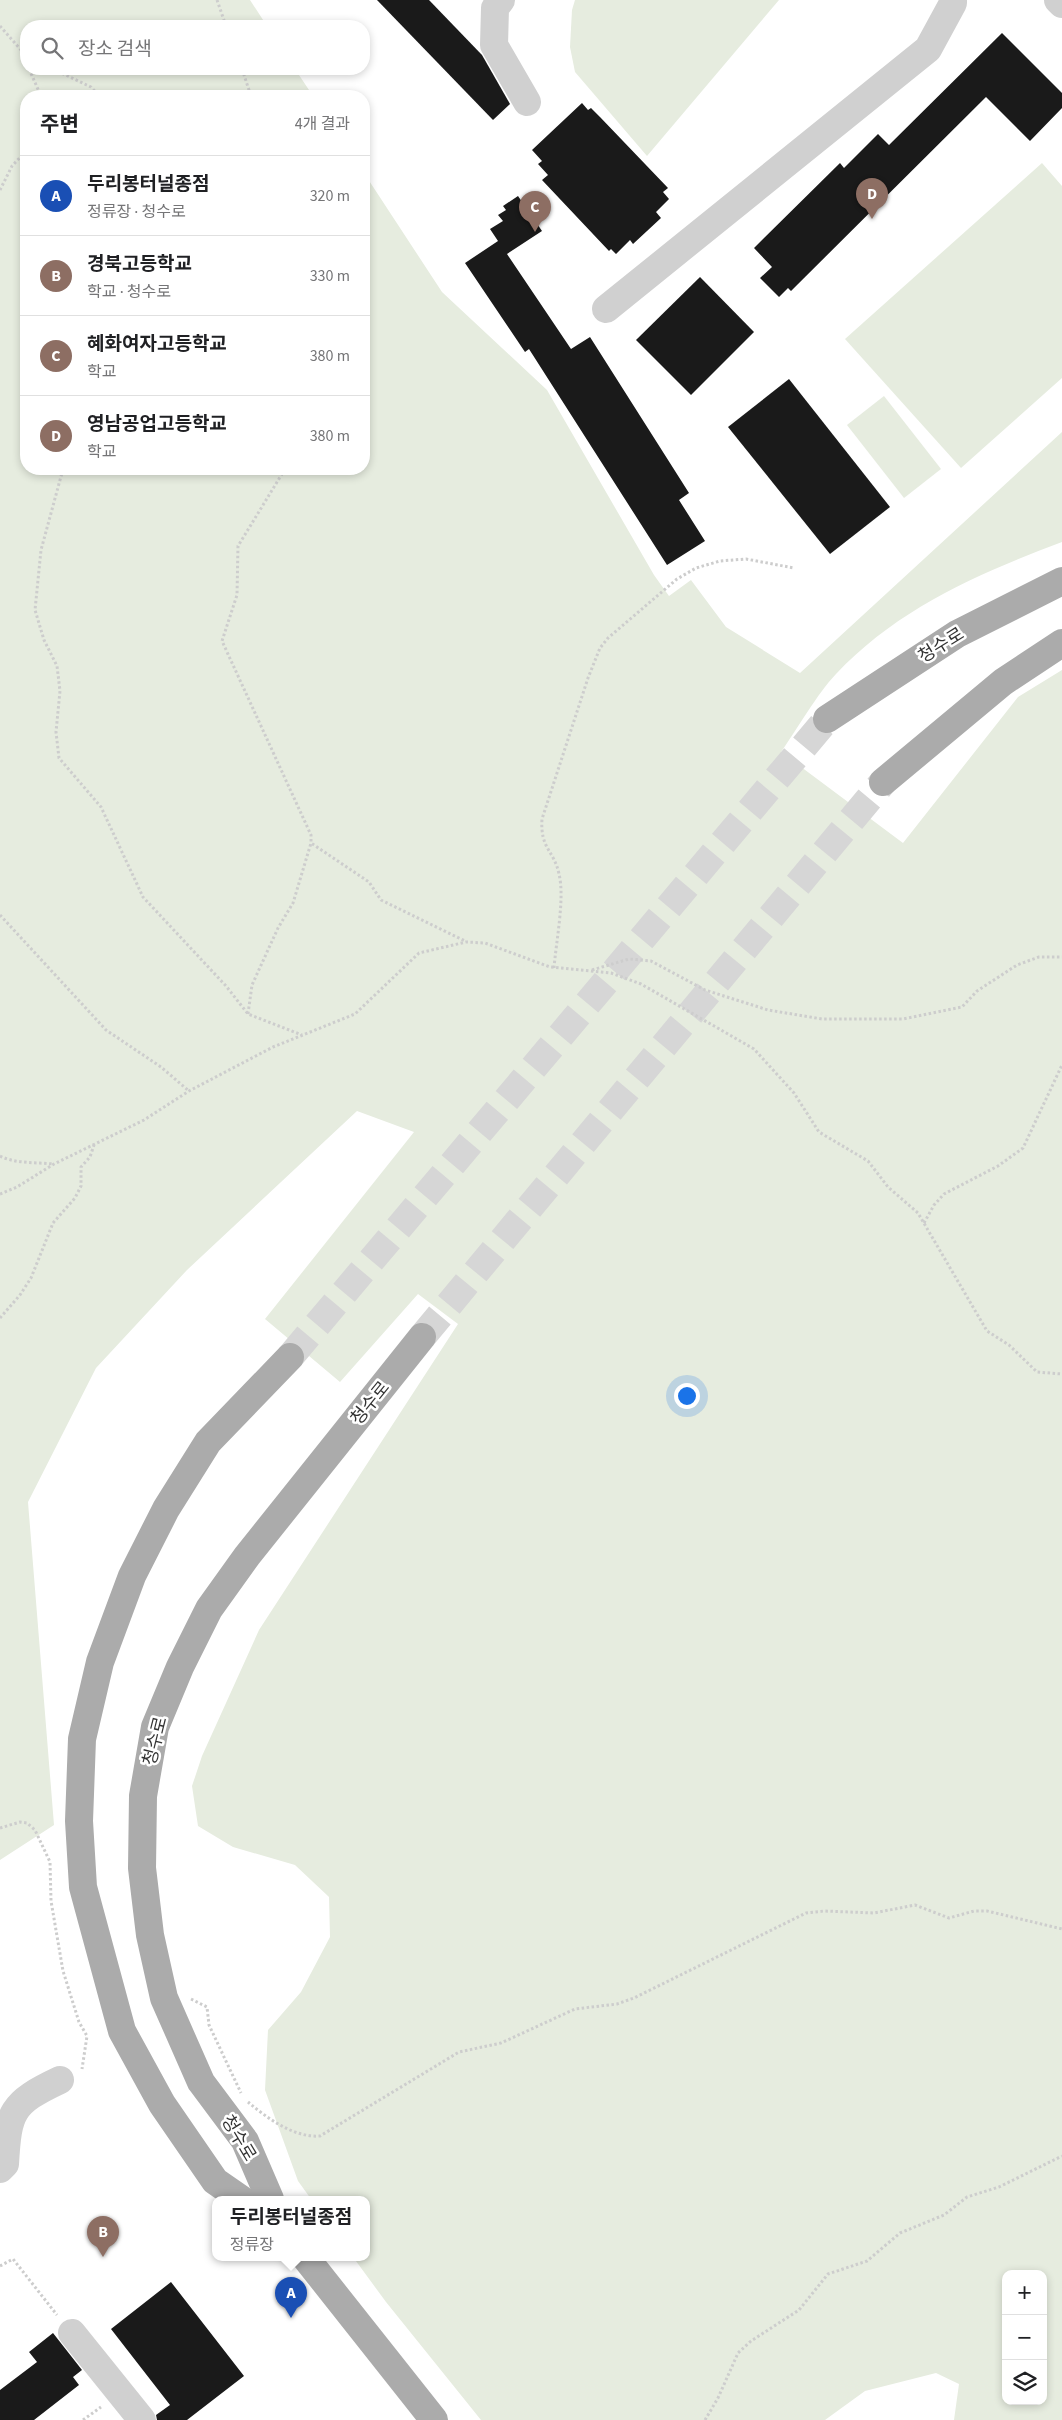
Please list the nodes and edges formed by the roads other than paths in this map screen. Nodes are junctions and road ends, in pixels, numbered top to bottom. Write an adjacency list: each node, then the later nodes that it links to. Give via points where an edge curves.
1 (501, 0): 5 (street, via 495,8 494,45)
2 (953, 0): 6 (street, via 928,49)
3 (1058, 0): 4 (street)
4 (1062, 4)
5 (527, 102)
6 (606, 309)
7 (1062, 581): 9 (main road, 청수로, via 956,634)
8 (1062, 643): 10 (main road, via 1003,682)
9 (826, 719)
10 (883, 782)
11 (422, 1337): 16 (main road, 청수로, via 246,1556 209,1609 155,1727 143,1796 142,1868 150,1935 164,1998 201,2082 245,2142)
12 (290, 1357): 15 (main road, via 208,1442 166,1509 132,1576 103,1654 82,1739 79,1821 83,1887 122,2031 162,2104 215,2181)
13 (60, 2080): 14 (street, via 16,2108 7,2132 5,2164)
14 (0, 2169)
15 (237, 2196)
16 (269, 2196)
17 (308, 2261): 20 (main road)
18 (72, 2333): 19 (street)
19 (142, 2420)
20 (434, 2420)

